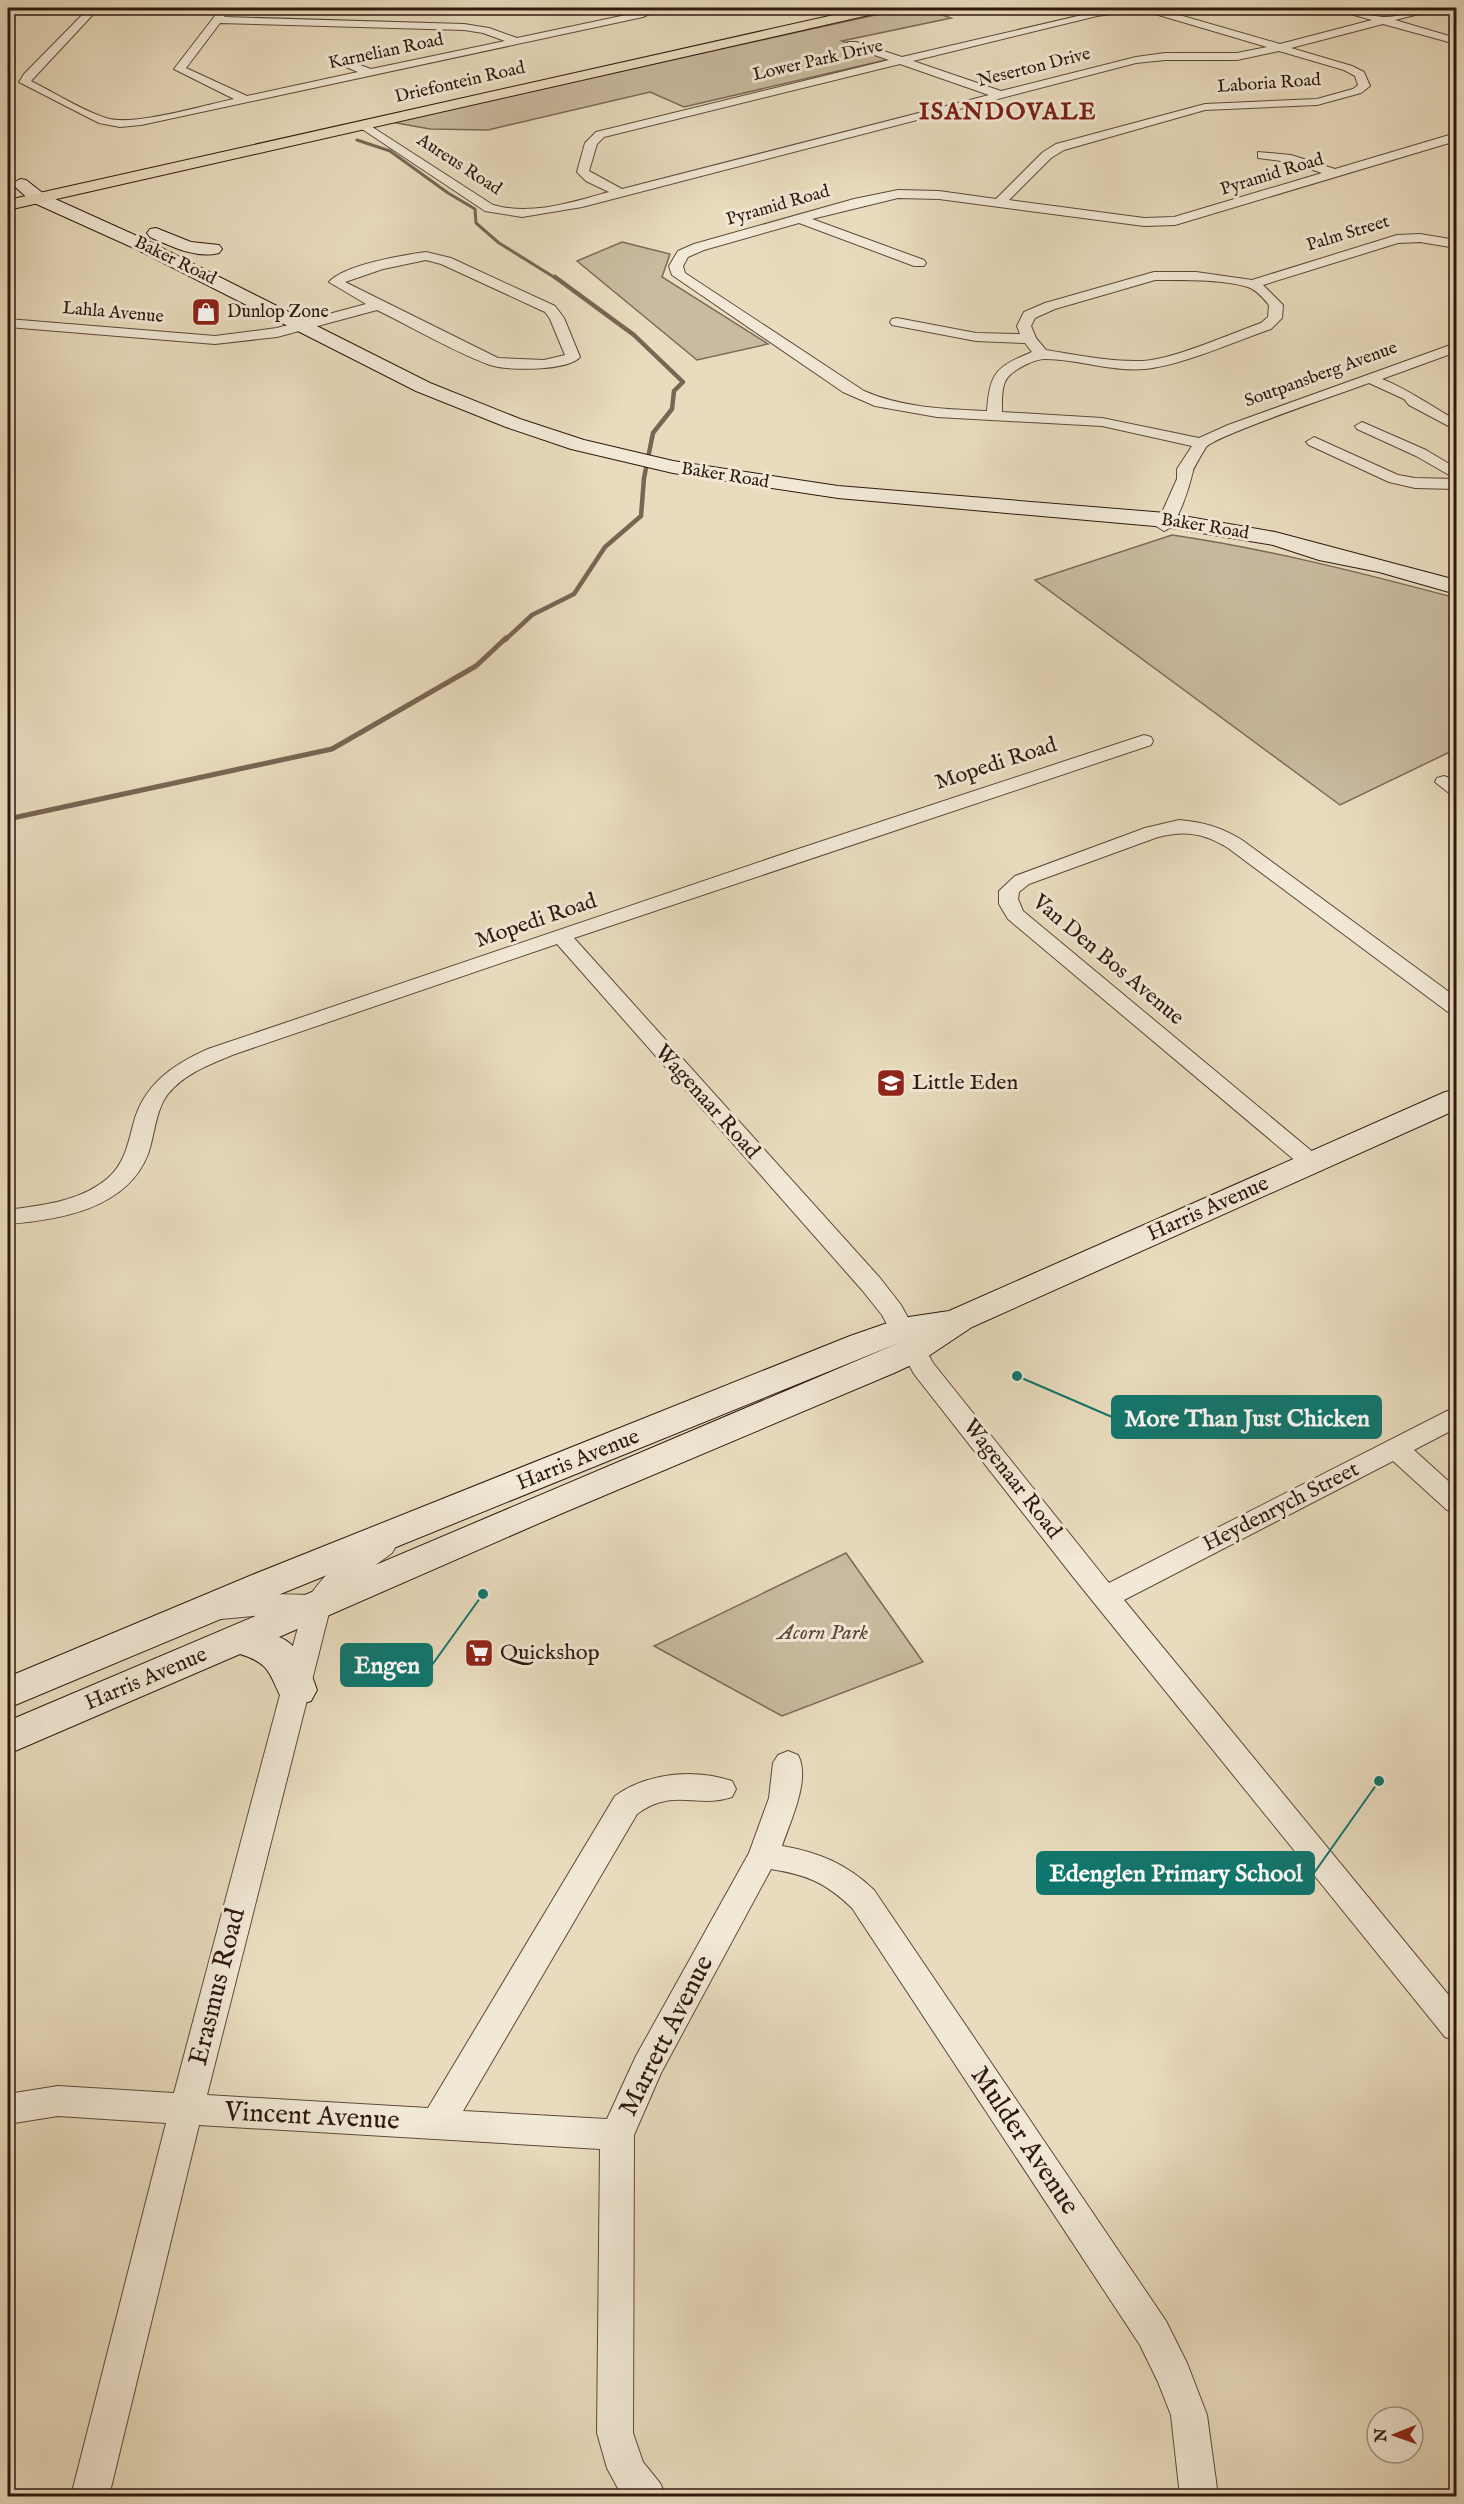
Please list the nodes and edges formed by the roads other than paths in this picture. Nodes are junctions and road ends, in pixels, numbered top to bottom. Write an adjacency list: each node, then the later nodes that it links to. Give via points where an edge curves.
1 (94, 8): 21 (street, Karnelian Road, via 24,82 103,122 120,124)
2 (227, 8): 11 (street)
3 (657, 8): 13 (street, Karnelian Road)
4 (822, 8): 10 (street)
5 (882, 8): 10 (main road, Driefontein Road)
6 (1130, 8): 7 (street, Lower Park Drive); 18 (street, Lower Park Drive)
7 (1145, 8): 16 (street, Laboria Road)
8 (1340, 8): 12 (street)
9 (1431, 8): 12 (street, Neserton Drive)
10 (844, 16): 22 (main road, Driefontein Road)
11 (215, 20): 13 (street, via 464,27); 21 (street, via 180,69)
12 (1385, 20): 14 (street); 16 (street, Neserton Drive)
13 (516, 41): 19 (street, Karnelian Road)
14 (1456, 41)
15 (852, 44): 18 (street)
16 (1279, 48): 20 (street, Neserton Drive, via 1237,57 1143,59); 30 (street, Laboria Road, via 1354,71 1360,74 1364,86 1317,102 1205,107 1060,147)
17 (333, 58): 19 (street)
18 (900, 60): 20 (street); 28 (street, Lower Park Drive, via 600,134 591,143 583,172)
19 (368, 72): 21 (street, Karnelian Road)
20 (1001, 95): 28 (street, Neserton Drive)
21 (244, 99)
22 (362, 125): 27 (main road, Driefontein Road); 33 (street, Aureus Road, via 489,208 515,214)
23 (1456, 137): 25 (street, Pyramid Road)
24 (1262, 156): 25 (street, via 1291,159)
25 (1337, 174): 30 (street, Pyramid Road, via 1168,222)
26 (14, 181): 29 (main road)
27 (98, 185): 29 (main road, Driefontein Road); 32 (main road, via 80,196)
28 (621, 193): 33 (street, Neserton Drive)
29 (46, 196): 31 (main road, Driefontein Road); 32 (main road, Baker Road); 43 (main road, Baker Road)
30 (999, 203): 34 (street, Pyramid Road, via 898,194)
31 (8, 206)
32 (80, 206): 35 (main road, Baker Road)
33 (544, 212)
34 (800, 219): 38 (street); 48 (street, Pyramid Road, via 690,251 679,260 677,273 863,397 907,410)
35 (128, 227): 37 (main road, via 189,247); 43 (main road, Baker Road)
36 (1456, 244): 39 (street, Palm Street, via 1397,239)
37 (213, 249)
38 (919, 263)
39 (1253, 284): 44 (street, via 1179,275 1139,279 1038,310 1025,320); 46 (street, via 1276,305 1272,322 1168,360 1118,365)
40 (378, 305): 40 (street, via 336,281 413,257 434,257 550,309 573,357 544,364 495,362); 43 (street)
41 (897, 322): 44 (street, via 976,337)
42 (8, 323): 43 (street, Lahla Avenue, via 215,340 255,338)
43 (313, 324): 55 (main road, Baker Road, via 367,360 438,393 544,434 625,457 838,492)
44 (1029, 339): 46 (street)
45 (1456, 347): 47 (street, Soutpansberg Avenue)
46 (1041, 354): 48 (street, via 1001,375)
47 (1363, 380): 50 (street); 52 (street, Soutpansberg Avenue)
48 (994, 416): 52 (street, Pyramid Road, via 1119,424)
49 (1362, 426): 53 (street)
50 (1456, 426)
51 (1314, 442): 54 (street, via 1394,479)
52 (1201, 443): 55 (street, via 1194,458 1194,470 1185,476)
53 (1456, 474)
54 (1456, 484)
55 (1165, 523): 56 (main road, Baker Road, via 1349,559)
56 (1456, 587)
57 (1143, 741): 58 (street, Mopedi Road, via 858,834)
58 (562, 938): 62 (street, Mopedi Road, via 227,1049 184,1068 153,1102 136,1156 114,1184 75,1205); 63 (street, Wagenaar Road, via 871,1284 892,1311)
59 (1456, 1007): 61 (street, Van Den Bos Avenue, via 1235,844 1201,828 1179,826 1152,832 1012,886 1006,895 1015,915)
60 (1456, 1100): 61 (main road, Harris Avenue)
61 (1312, 1163): 63 (main road, Harris Avenue)
62 (8, 1217)
63 (907, 1340): 67 (main road, Harris Avenue); 68 (street, Wagenaar Road); 69 (main road, Harris Avenue)
64 (1456, 1417): 65 (street, Heydenrych Street)
65 (1396, 1449): 66 (street); 68 (street, Heydenrych Street)
66 (1456, 1503)
67 (418, 1524): 69 (street, Erasmus Road, via 336,1579); 70 (main road, Harris Avenue)
68 (1106, 1597): 78 (street, Wagenaar Road)
69 (317, 1606): 70 (street, Harris Avenue, via 275,1604); 71 (main road, Harris Avenue); 72 (street, Erasmus Road)
70 (199, 1612): 73 (main road, Harris Avenue)
71 (239, 1639): 72 (main road, via 283,1657 291,1668); 74 (main road, Harris Avenue)
72 (297, 1690): 80 (street, Erasmus Road)
73 (8, 1693)
74 (8, 1738)
75 (788, 1763): 77 (street, Marrett Avenue, via 784,1798)
76 (721, 1788): 81 (street, via 653,1788 626,1805)
77 (763, 1855): 82 (street, Marrett Avenue, via 648,2066); 85 (street, Mulder Avenue, via 827,1869 863,1899 1153,2333 1189,2415)
78 (1456, 2027)
79 (8, 2109): 80 (street, Vincent Avenue, via 58,2101)
80 (186, 2110): 81 (street, Vincent Avenue); 83 (street, Erasmus Road)
81 (437, 2124): 82 (street, Vincent Avenue)
82 (617, 2135): 84 (street, Marrett Avenue, via 615,2433 624,2467)
83 (90, 2496)
84 (647, 2496)
85 (1199, 2496)

